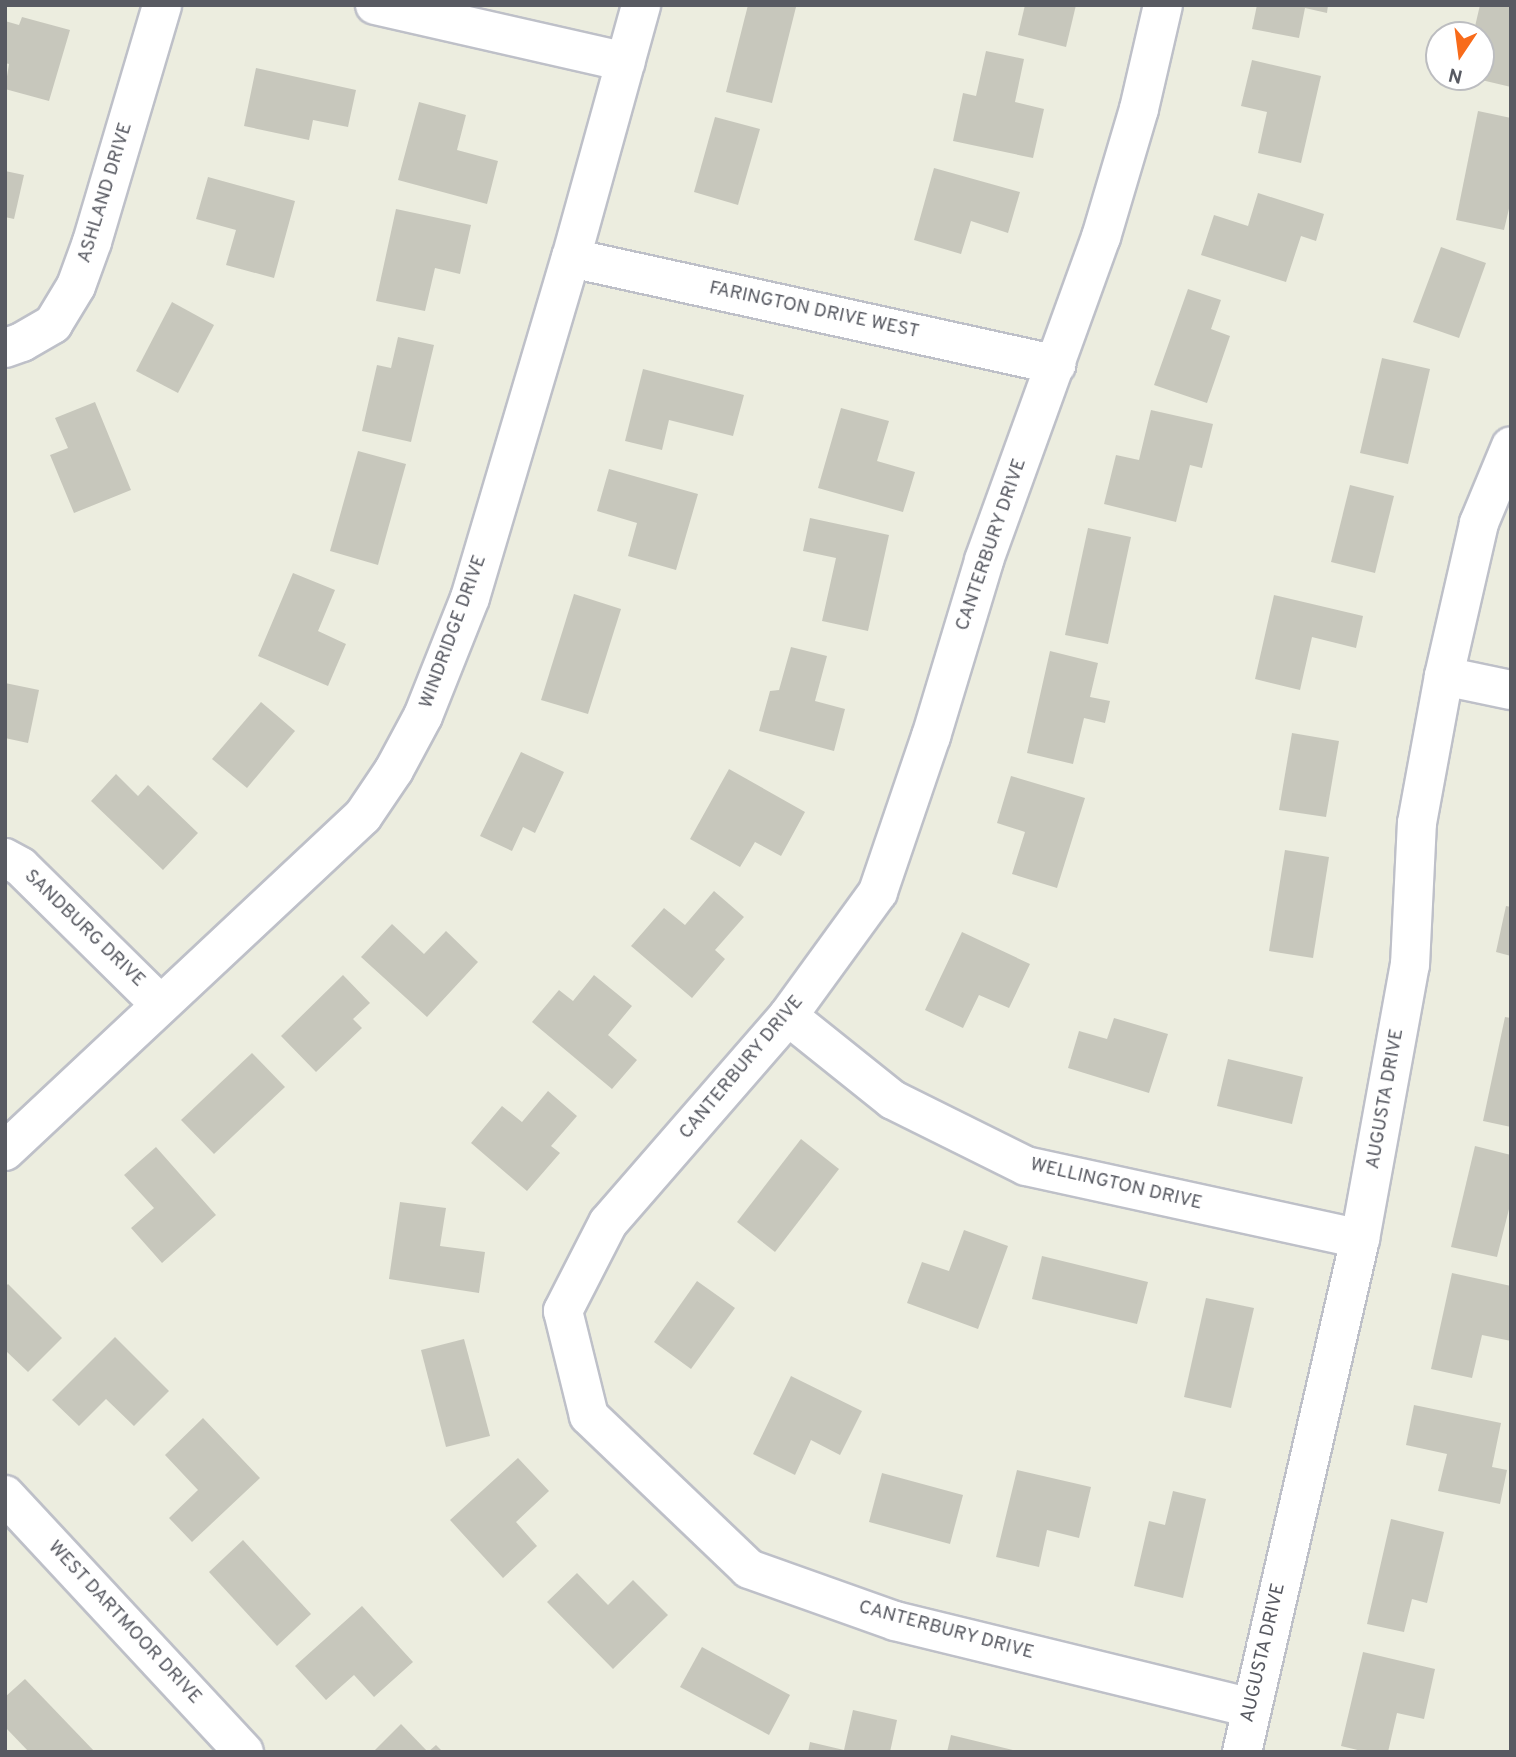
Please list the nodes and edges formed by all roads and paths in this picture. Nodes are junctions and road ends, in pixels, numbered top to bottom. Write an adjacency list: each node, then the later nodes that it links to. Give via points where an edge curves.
1 (162, 5): 7 (street, ASHLAND DRIVE, via 76,286 53,324)
2 (375, 5): 5 (street)
3 (641, 5): 5 (street, WINDRIDGE DRIVE)
4 (1163, 5): 8 (street, CANTERBURY DRIVE, via 1105,224)
5 (626, 62): 6 (street, WINDRIDGE DRIVE)
6 (571, 258): 8 (street, FARINGTON DRIVE WEST); 13 (street, WINDRIDGE DRIVE, via 470,598 423,716 394,770 363,816)
7 (5, 348)
8 (1056, 365): 14 (street, CANTERBURY DRIVE, via 984,561 878,892)
9 (1511, 446): 10 (street, AUGUSTA DRIVE, via 1479,523)
10 (1444, 676): 11 (street); 16 (street, AUGUSTA DRIVE, via 1417,823 1410,965)
11 (1511, 690)
12 (5, 858): 13 (street, SANDBURG DRIVE, via 20,867)
13 (160, 1004): 15 (street, WINDRIDGE DRIVE)
14 (788, 1016): 16 (street, WELLINGTON DRIVE, via 893,1100 1026,1166); 18 (street, CANTERBURY DRIVE, via 608,1223 563,1311 589,1416 749,1569 895,1621)
15 (5, 1151)
16 (1360, 1239): 18 (street, AUGUSTA DRIVE)
17 (5, 1495): 19 (street, WEST DARTMOOR DRIVE)
18 (1251, 1708): 20 (street, AUGUSTA DRIVE)
19 (244, 1752)
20 (1242, 1752)

